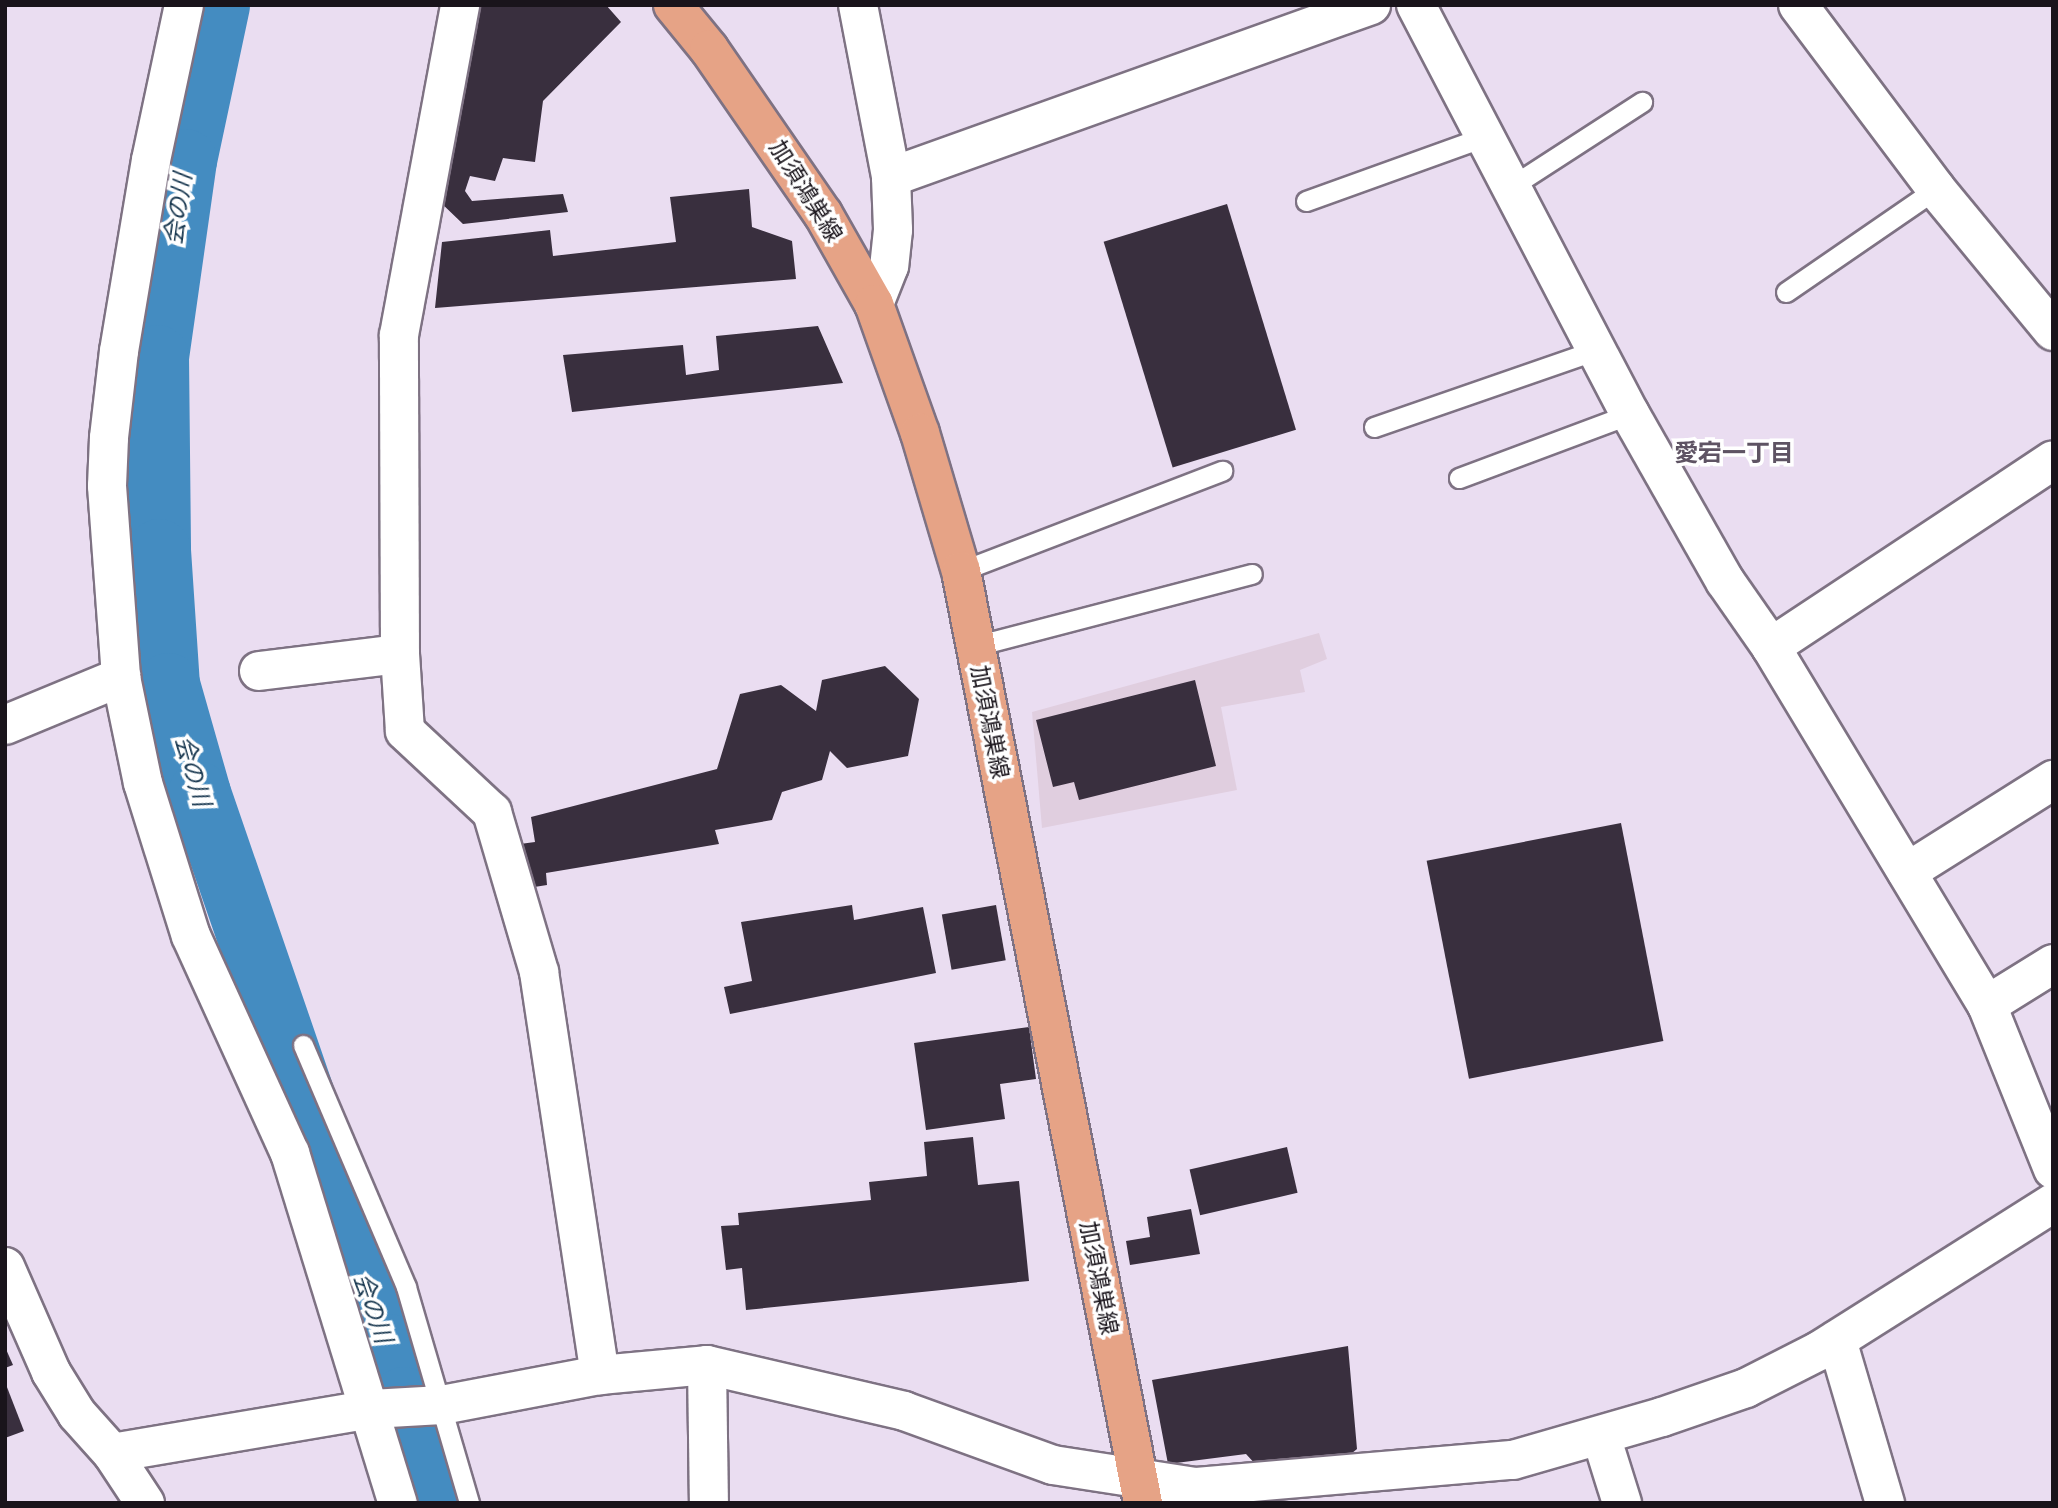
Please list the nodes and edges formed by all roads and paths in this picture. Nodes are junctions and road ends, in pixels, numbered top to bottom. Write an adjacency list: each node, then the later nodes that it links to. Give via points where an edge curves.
1 (184, 5): 29 (street, via 151,160 109,438 107,486)
2 (460, 5): 27 (street, via 399,335)
3 (673, 5): 15 (main road, 加須鴻巣線, via 772,137)
4 (858, 5): 10 (street)
5 (1371, 5): 10 (street)
6 (1416, 5): 9 (street)
7 (1798, 5): 12 (street)
8 (1642, 102): 11 (lane)
9 (1484, 137): 11 (street); 13 (lane)
10 (891, 177): 15 (street, via 889,266)
11 (1512, 186): 17 (street)
12 (1936, 189): 14 (lane); 16 (street)
13 (1306, 201)
14 (1786, 292)
15 (874, 304): 23 (main road, 加須鴻巣線, via 920,433)
16 (2053, 331)
17 (1596, 347): 18 (street); 19 (lane)
18 (1630, 414): 22 (lane); 26 (street, via 1725,581)
19 (1374, 427)
20 (2053, 460): 26 (street)
21 (1222, 471): 23 (lane)
22 (1459, 478)
23 (961, 571): 25 (main road, 加須鴻巣線)
24 (1252, 574): 25 (lane)
25 (975, 646): 46 (main road, 加須鴻巣線)
26 (1771, 647): 32 (street)
27 (400, 654): 28 (street); 41 (street, via 405,731 492,812 539,972)
28 (260, 671)
29 (121, 677): 30 (street); 43 (street, via 143,783 191,936 290,1153)
30 (5, 725)
31 (2053, 780): 32 (street)
32 (1907, 872): 34 (street)
33 (2053, 964): 34 (street)
34 (1987, 1005): 36 (street)
35 (303, 1045): 42 (lane, via 407,1287)
36 (2053, 1168)
37 (2053, 1203): 39 (street)
38 (6, 1273): 45 (street, via 51,1372 77,1414)
39 (1837, 1340): 44 (street, via 1746,1388); 52 (street)
40 (707, 1365): 41 (street); 46 (street, via 904,1411 1053,1465); 50 (street)
41 (600, 1375): 42 (street)
42 (434, 1404): 43 (street); 49 (lane)
43 (379, 1409): 45 (street); 48 (street)
44 (1601, 1436): 46 (street, via 1514,1460); 51 (street)
45 (112, 1453): 47 (street)
46 (1141, 1491)
47 (145, 1503)
48 (398, 1503)
49 (469, 1503)
50 (709, 1503)
51 (1622, 1503)
52 (1885, 1503)

